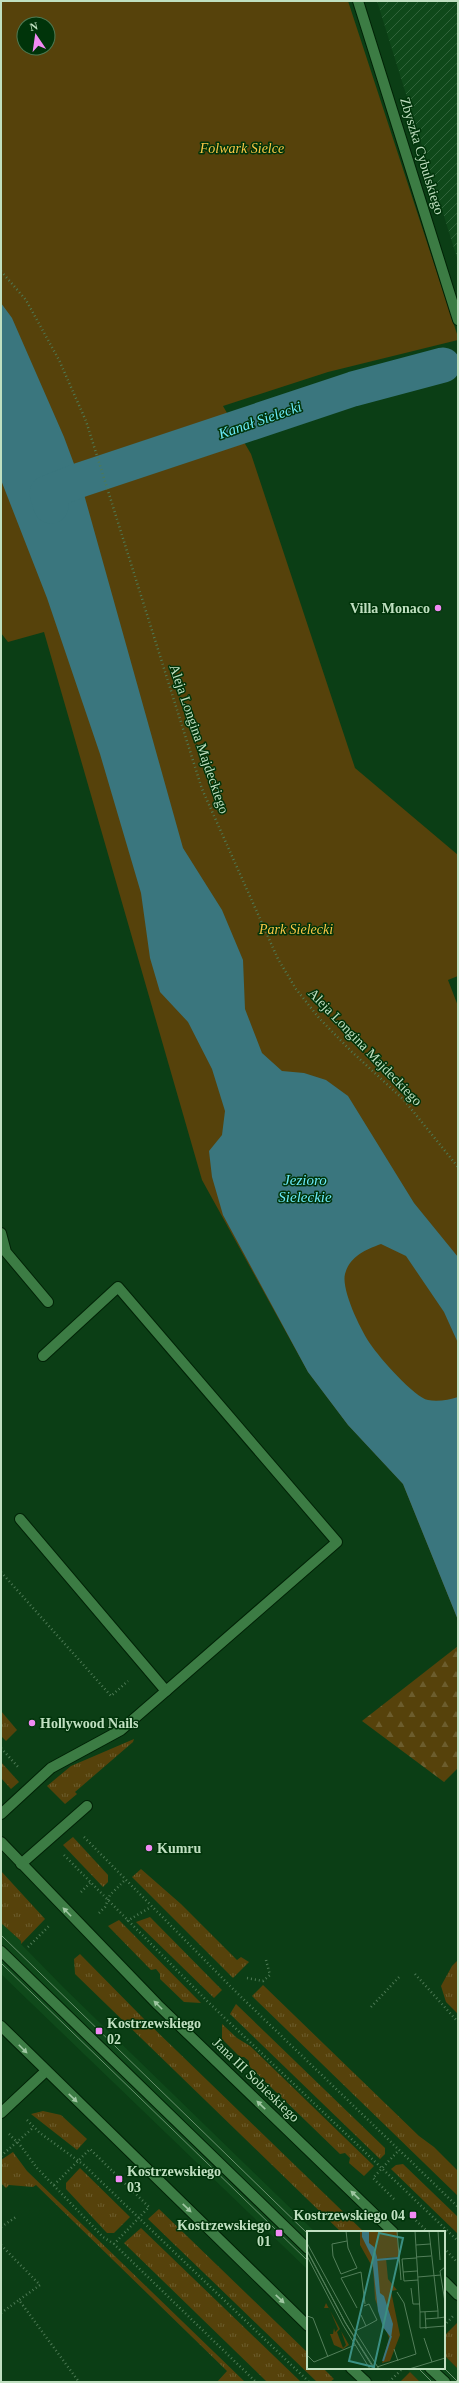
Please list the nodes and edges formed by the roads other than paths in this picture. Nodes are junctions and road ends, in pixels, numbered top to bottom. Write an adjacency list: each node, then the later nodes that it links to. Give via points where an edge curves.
1 (358, 1): 2 (main road, Zbyszka Cybulskiego)
2 (458, 320)
3 (1, 1233): 4 (main road, via 6,1252)
4 (48, 1302)
5 (42, 1356): 7 (main road, via 118,1287 337,1542)
6 (20, 1520): 7 (main road)
7 (166, 1691): 9 (main road, via 122,1730 50,1768)
8 (87, 1806): 11 (main road)
9 (1, 1814)
10 (1, 1842): 11 (main road, Jana III Sobieskiego)
11 (21, 1864): 16 (main road, Jana III Sobieskiego, one-way to 11, via 153,2000)
12 (1, 1951): 17 (main road)
13 (1, 2026): 14 (main road, one-way to 14)
14 (46, 2071): 15 (main road); 20 (main road, one-way to 20)
15 (1, 2113)
16 (392, 2231)
17 (307, 2248)
18 (445, 2282): 19 (main road)
19 (458, 2295)
20 (307, 2325)
21 (352, 2369): 23 (main road)
22 (431, 2369): 24 (main road)
23 (366, 2382)
24 (445, 2382)

